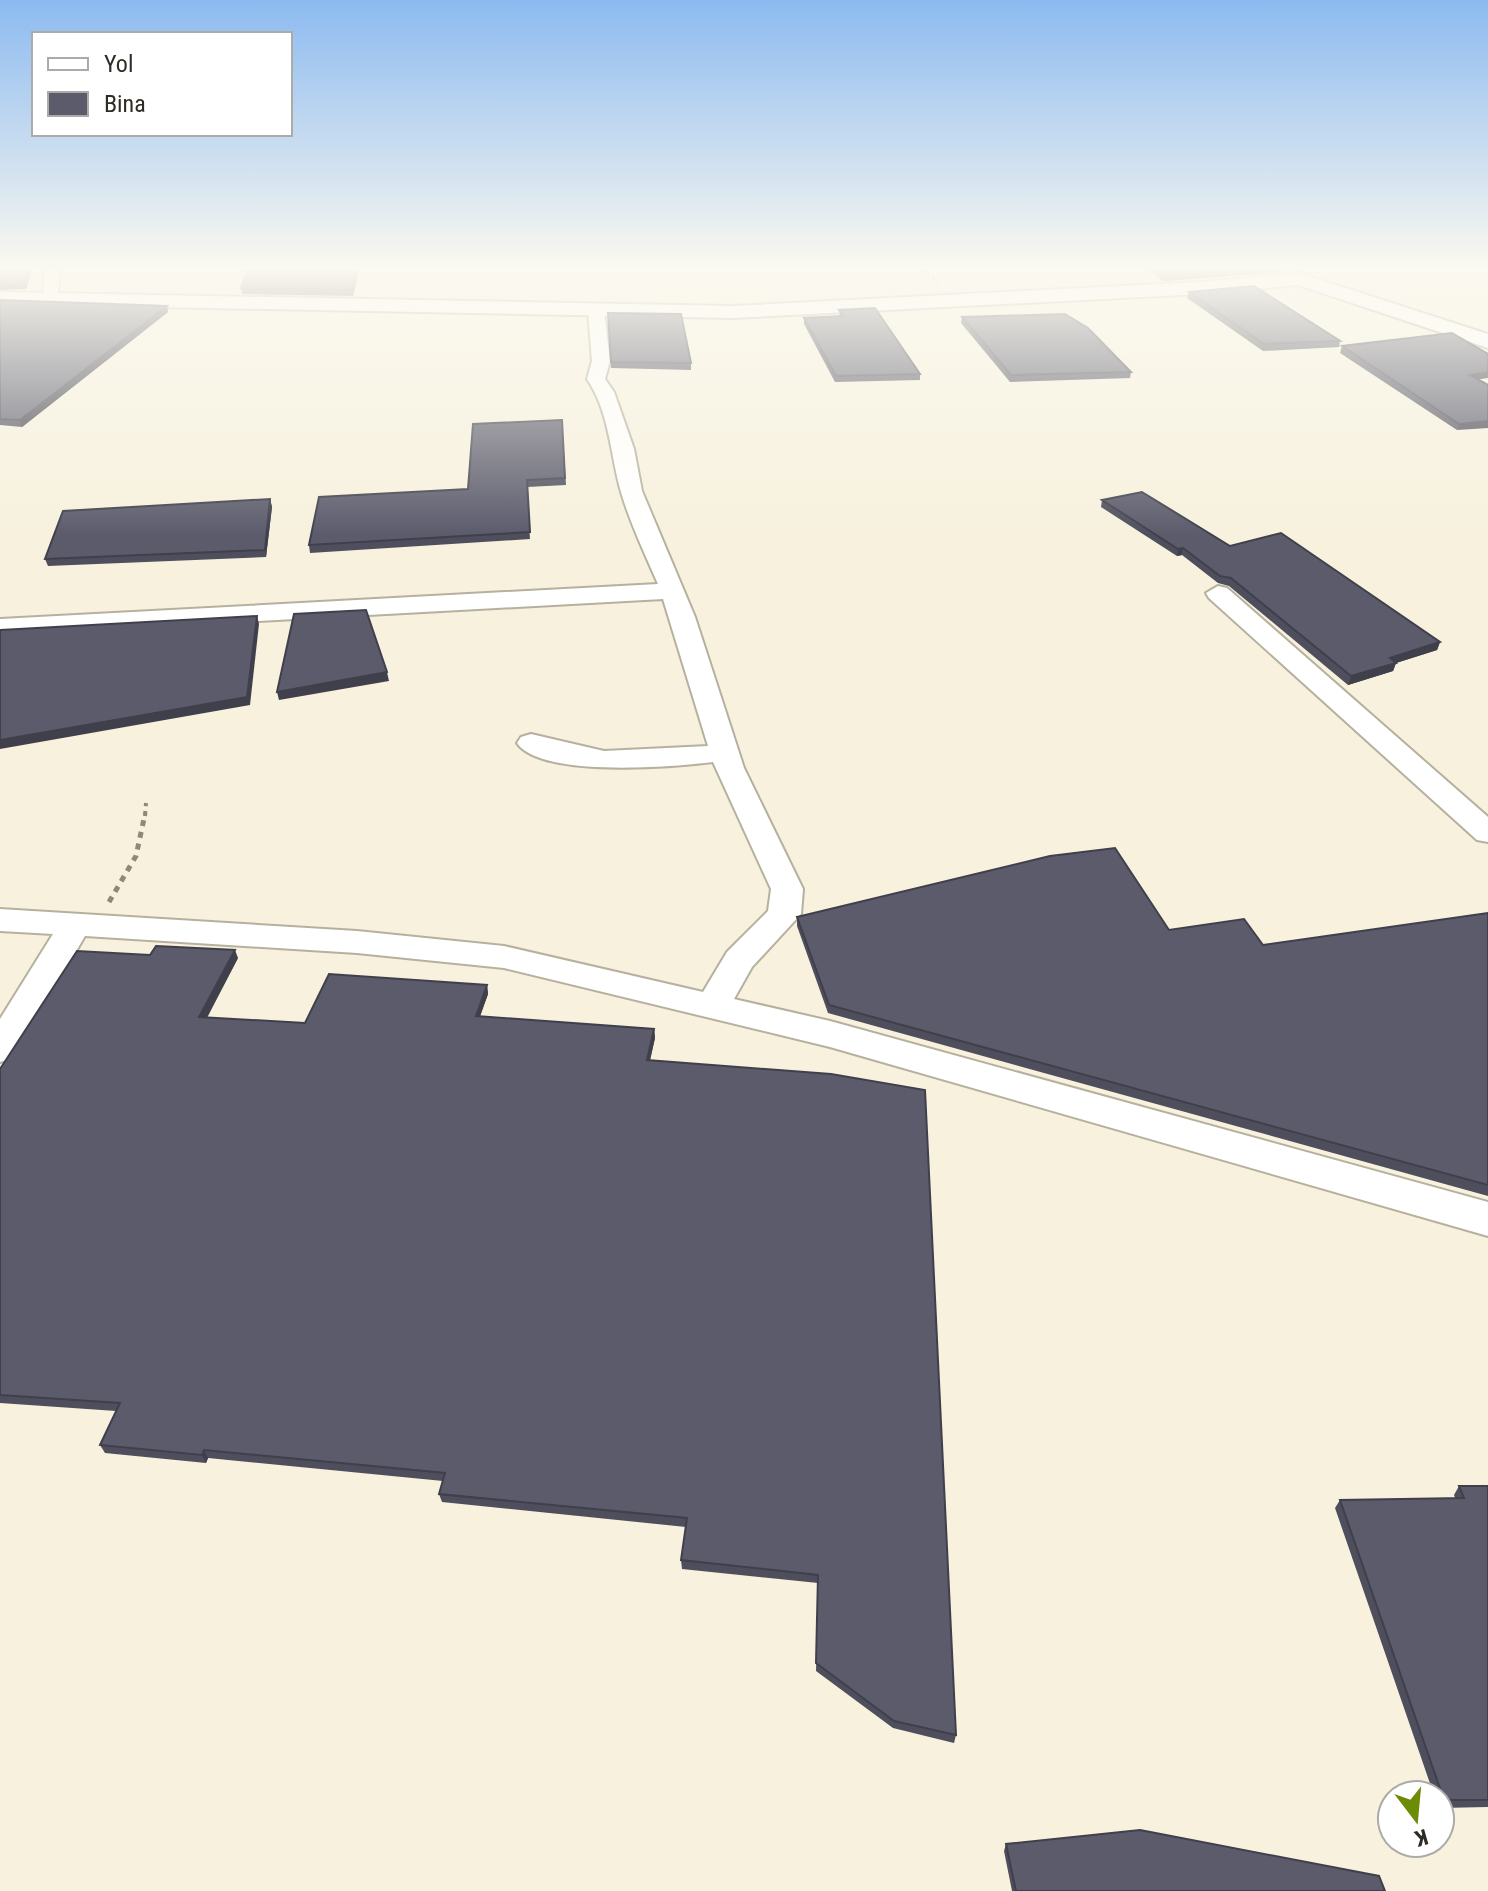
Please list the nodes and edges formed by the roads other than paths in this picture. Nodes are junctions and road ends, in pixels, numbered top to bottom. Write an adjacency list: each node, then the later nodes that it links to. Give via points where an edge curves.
1 (601, 358): 2 (street, via 596,379 624,449 631,491)
2 (672, 591): 4 (street); 6 (street)
3 (1218, 593): 7 (street)
4 (0, 627)
5 (531, 743): 6 (street, via 564,755 615,763)
6 (725, 752): 10 (street, via 787,889 784,914 739,960)
7 (1488, 833)
8 (0, 920): 9 (street)
9 (84, 926): 10 (street, via 357,942 504,957); 11 (street)
10 (713, 1005): 12 (street)
11 (0, 1049)
12 (1488, 1219)

